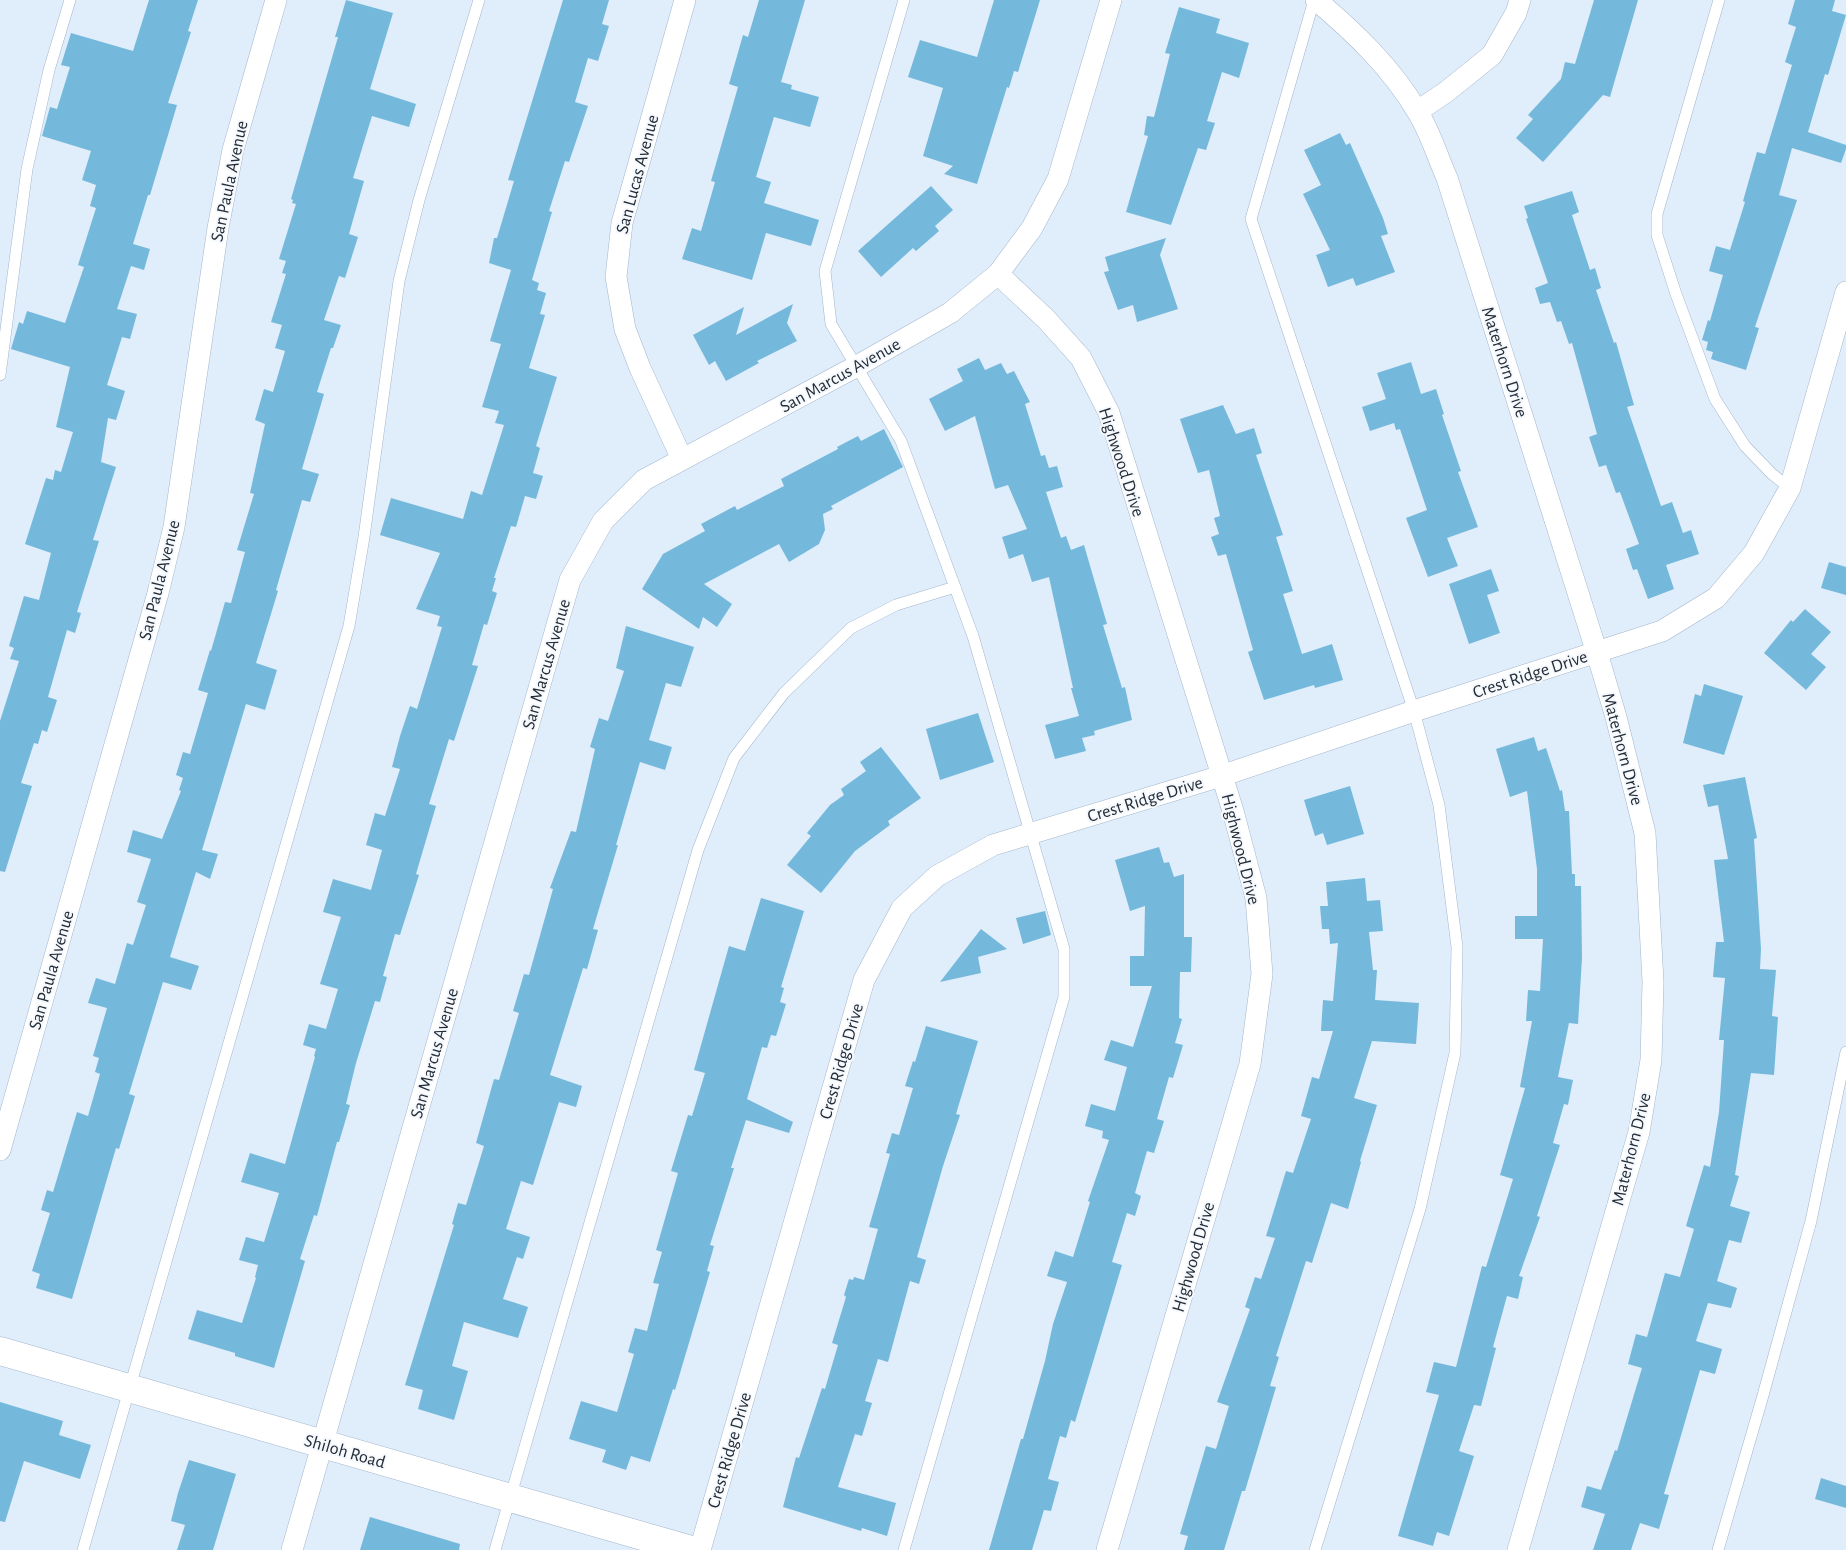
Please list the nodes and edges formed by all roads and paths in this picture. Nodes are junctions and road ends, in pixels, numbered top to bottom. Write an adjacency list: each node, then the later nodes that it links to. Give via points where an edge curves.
1 (70, 0): 14 (lane, via 49,70 27,169)
2 (276, 0): 23 (street, San Paula Avenue, via 233,150 218,228 174,527)
3 (479, 0): 25 (lane, via 419,200 399,281 349,626)
4 (685, 0): 15 (street, San Lucas Avenue, via 622,223 616,277 625,329)
5 (904, 0): 13 (lane, via 826,271 831,324)
6 (1110, 0): 11 (street, San Marcus Avenue, via 1058,179 1032,228)
7 (1315, 0): 10 (street, Materhorn Drive, via 1362,40); 19 (lane, via 1251,219)
8 (1520, 0): 10 (street, via 1492,54)
9 (1719, 0): 16 (lane, via 1658,214 1657,235 1714,399 1745,446)
10 (1418, 111): 18 (street, Materhorn Drive, via 1447,178)
11 (998, 274): 13 (street, San Marcus Avenue, via 950,313); 20 (street, Highwood Drive, via 1046,319 1081,358 1109,414)
12 (1846, 292): 16 (street, Crest Ridge Drive)
13 (857, 366): 15 (street, San Marcus Avenue); 17 (lane, via 901,441)
14 (0, 375)
15 (682, 459): 26 (street, San Marcus Avenue, via 644,480 603,521 570,580)
16 (1790, 488): 18 (street, Crest Ridge Drive, via 1754,553 1716,598 1662,631)
17 (955, 587): 21 (lane, via 973,636); 27 (lane, via 896,605 851,628 784,692 734,758 695,860)
18 (1597, 653): 19 (street, Crest Ridge Drive); 36 (street, Materhorn Drive, via 1645,832 1653,982 1651,1060 1639,1132)
19 (1414, 711): 20 (street, Crest Ridge Drive); 35 (lane, via 1439,805 1456,937 1455,1053 1420,1210)
20 (1222, 776): 21 (street, Crest Ridge Drive); 34 (street, Highwood Drive, via 1256,898 1262,974 1250,1064)
21 (1030, 833): 32 (street, Crest Ridge Drive, via 993,845 937,876 902,908 864,980); 33 (lane, via 1064,949 1064,997)
22 (1846, 1052): 37 (lane, via 1810,1221)
23 (0, 1150)
24 (0, 1351): 25 (street, Shiloh Road)
25 (130, 1388): 26 (street, Shiloh Road); 28 (lane)
26 (322, 1444): 27 (street, Shiloh Road); 29 (street, San Marcus Avenue)
27 (510, 1498): 30 (lane); 31 (street, Shiloh Road)
28 (83, 1550)
29 (292, 1550)
30 (495, 1550)
31 (691, 1550)
32 (700, 1550)
33 (904, 1550)
34 (1107, 1550)
35 (1315, 1550)
36 (1518, 1550)
37 (1718, 1550)

